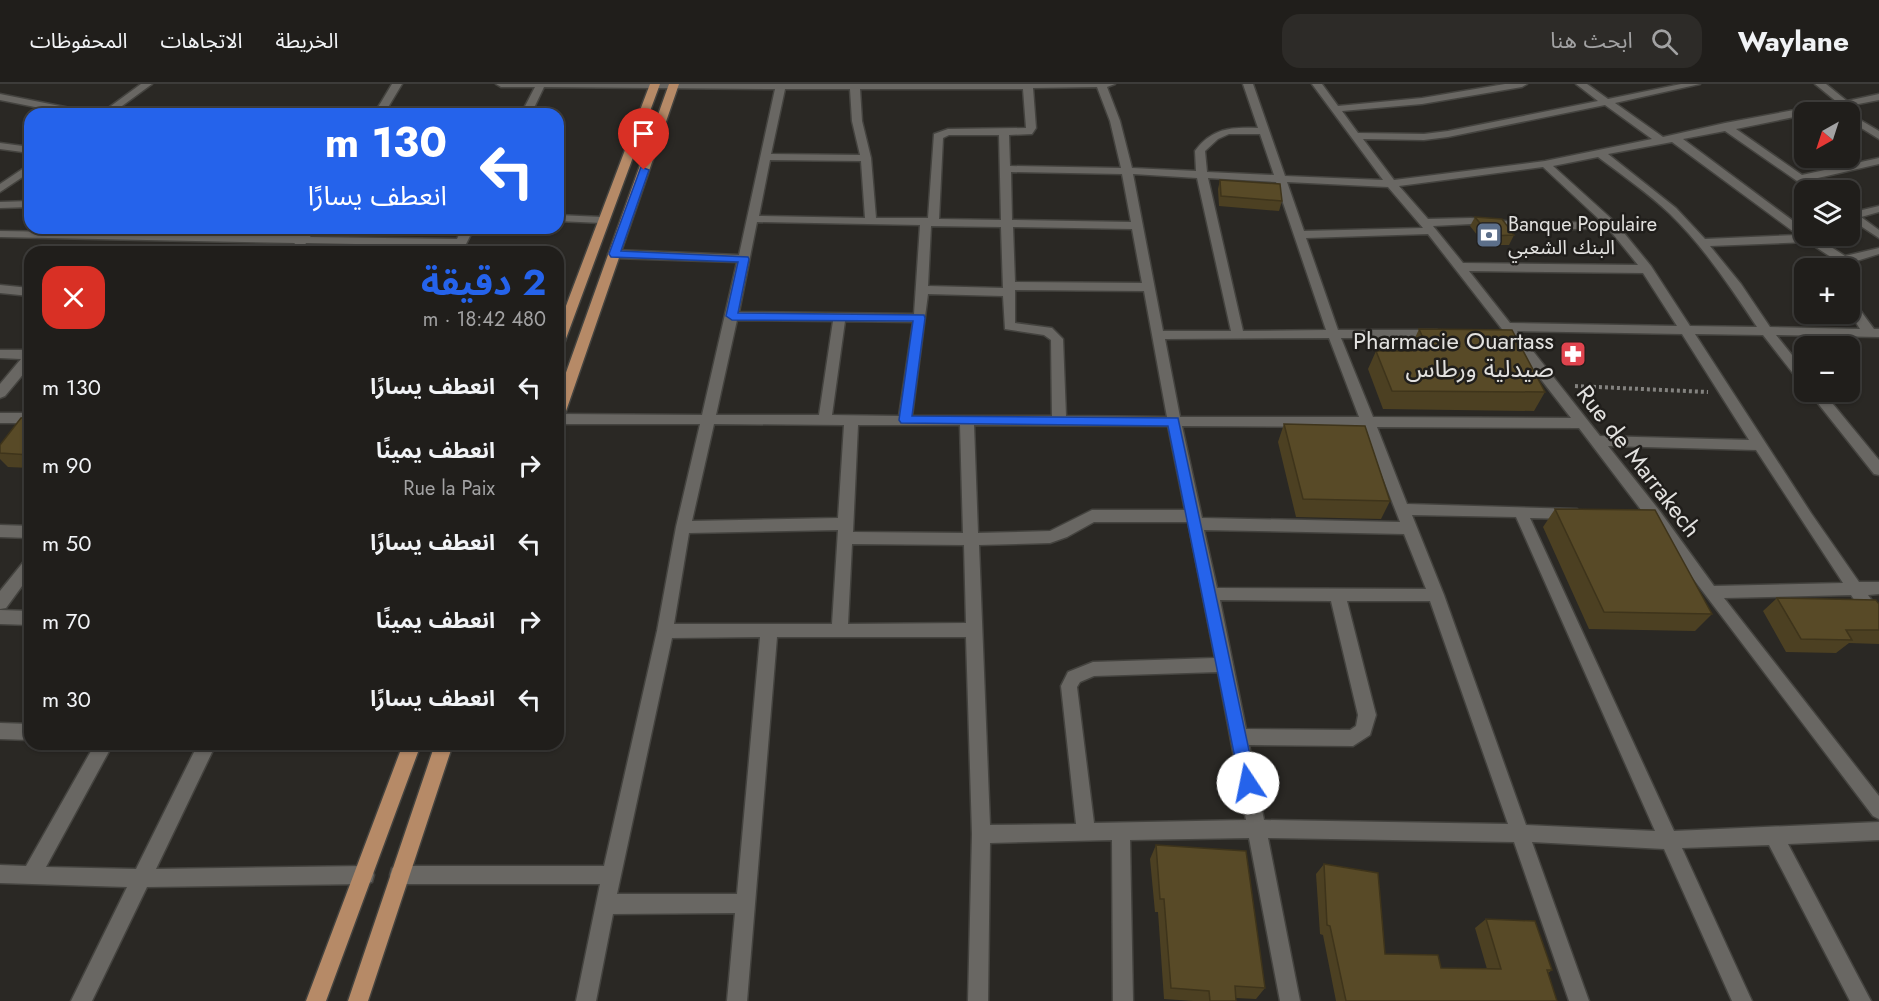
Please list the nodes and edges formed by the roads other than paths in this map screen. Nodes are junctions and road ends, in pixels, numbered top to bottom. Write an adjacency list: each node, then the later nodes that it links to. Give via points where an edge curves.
1 (147, 84): 26 (street)
2 (396, 84): 27 (street)
3 (501, 84): 4 (street)
4 (541, 84): 5 (street); 28 (street)
5 (654, 84): 6 (street); 60 (main road)
6 (674, 84): 16 (street); 80 (main road)
7 (1101, 84): 8 (street); 19 (street); 48 (street)
8 (1110, 84)
9 (1248, 84): 33 (street)
10 (1317, 84): 11 (street); 29 (street, Rue de Marrakech)
11 (1322, 84)
12 (1522, 84): 29 (street, via 1422,101)
13 (1581, 84): 22 (street)
14 (1695, 84): 22 (street)
15 (1820, 84): 23 (street)
16 (781, 85): 17 (street); 42 (street)
17 (855, 85): 18 (street); 43 (street, via 857,121)
18 (950, 86): 19 (street)
19 (1028, 86): 34 (street, via 1030,129)
20 (0, 97): 25 (street)
21 (1879, 97): 24 (street)
22 (1605, 102): 35 (street, via 1449,134); 38 (street)
23 (1835, 102)
24 (1860, 102)
25 (55, 108)
26 (113, 108)
27 (382, 108)
28 (529, 108)
29 (1336, 109): 35 (street, Rue de Marrakech)
30 (1794, 115): 32 (street)
31 (1860, 124): 36 (street)
32 (1725, 126): 37 (street); 50 (street)
33 (1263, 131): 49 (street, via 1213,135 1200,151); 51 (street)
34 (1004, 132): 46 (street); 62 (street, via 948,132 938,136)
35 (1354, 136): 52 (street, Rue de Marrakech)
36 (1879, 136)
37 (1673, 138): 38 (street); 67 (street)
38 (1660, 140): 41 (street)
39 (0, 146): 40 (street)
40 (24, 149)
41 (1600, 153): 45 (street); 75 (street, via 1672,210)
42 (767, 157): 43 (street); 59 (street)
43 (866, 158): 61 (street)
44 (1879, 161): 50 (street)
45 (1545, 164): 52 (street); 65 (street)
46 (1004, 169): 48 (street); 64 (street)
47 (24, 171): 53 (street)
48 (1127, 171): 49 (street); 66 (street)
49 (1202, 176): 51 (street); 101 (street)
50 (1800, 179)
51 (1279, 180): 52 (street); 71 (street)
52 (1390, 184): 68 (street, Rue de Marrakech)
53 (3, 185)
54 (24, 204): 55 (street)
55 (0, 205)
56 (1879, 209): 57 (street)
57 (1860, 213)
58 (564, 218): 60 (street)
59 (753, 219): 61 (street); 83 (street)
60 (603, 220): 95 (main road)
61 (871, 220): 62 (street)
62 (929, 221): 64 (street); 89 (street)
63 (1860, 221): 72 (street)
64 (1007, 224): 66 (street); 88 (street)
65 (1611, 224): 68 (street, via 1538,227 1471,221); 85 (street)
66 (1137, 226): 86 (street)
67 (1794, 226)
68 (1427, 227): 71 (street); 84 (street, Rue de Marrakech)
69 (0, 234): 74 (street)
70 (306, 234): 74 (street)
71 (1301, 235): 103 (street)
72 (1879, 235)
73 (1794, 237): 75 (street)
74 (303, 240): 76 (street); 77 (street)
75 (1703, 243): 98 (street)
76 (299, 246)
77 (368, 246)
78 (1822, 246): 81 (street)
79 (1879, 251): 82 (street)
80 (614, 254): 83 (street); 109 (main road)
81 (1840, 258)
82 (1851, 258)
83 (744, 259): 91 (street)
84 (1458, 267): 85 (street); 97 (street, Rue de Marrakech)
85 (1647, 269): 96 (street)
86 (1148, 287): 88 (street); 102 (street)
87 (0, 289): 90 (street)
88 (1009, 289): 89 (street); 119 (street, via 1010,327 1048,331 1057,339)
89 (920, 290): 94 (street)
90 (24, 291)
91 (732, 316): 92 (street); 114 (street)
92 (840, 316): 94 (street); 115 (street)
93 (1860, 316): 100 (street)
94 (920, 318): 117 (street)
95 (564, 327)
96 (1685, 330): 97 (street); 98 (street); 124 (street)
97 (1504, 331): 122 (street, Rue de Marrakech)
98 (1766, 332): 100 (street); 107 (street)
99 (1451, 333): 103 (street)
100 (1875, 333)
101 (1238, 334): 102 (street); 103 (street)
102 (1157, 335): 120 (street)
103 (1334, 336): 121 (street)
104 (0, 354): 105 (street)
105 (24, 355)
106 (24, 365): 108 (street)
107 (1794, 366)
108 (0, 393)
109 (564, 397)
110 (1824, 402): 125 (street)
111 (0, 418): 112 (street)
112 (24, 418)
113 (564, 418): 114 (street)
114 (708, 419): 115 (street); 134 (street)
115 (825, 420): 116 (street)
116 (851, 420): 117 (street); 138 (street)
117 (905, 420): 118 (street)
118 (967, 420): 119 (street); 139 (street)
119 (1059, 421): 120 (street)
120 (1174, 421): 121 (street); 133 (street)
121 (1369, 422): 122 (street); 128 (street)
122 (1583, 423): 123 (street, Rue de Marrakech)
123 (1597, 441): 124 (street); 132 (street, Rue de Marrakech)
124 (1761, 445): 141 (street)
125 (1863, 448): 126 (street); 127 (street)
126 (1879, 448)
127 (1879, 470)
128 (1404, 509): 129 (street); 135 (street)
129 (1521, 513): 130 (street); 171 (street)
130 (1587, 513)
131 (1632, 514): 132 (street)
132 (1654, 514): 143 (street, Rue de Marrakech)
133 (1196, 520): 135 (street); 139 (street, via 1092,516 1050,537); 144 (street)
134 (683, 527): 138 (street); 154 (street)
135 (1411, 528): 146 (street)
136 (0, 531): 137 (street)
137 (24, 531)
138 (844, 531): 139 (street); 151 (street)
139 (972, 539): 152 (street)
140 (24, 572): 147 (street)
141 (1854, 588): 142 (street); 143 (street); 150 (street)
142 (1879, 588)
143 (1710, 592): 163 (street, Rue de Marrakech)
144 (1211, 594): 145 (street); 155 (street)
145 (1337, 594): 146 (street); 158 (street, via 1367,715 1364,730 1353,738)
146 (1436, 594): 168 (street)
147 (0, 603)
148 (0, 617): 149 (street)
149 (24, 618)
150 (1879, 623)
151 (840, 630): 152 (street); 153 (street)
152 (975, 630): 169 (street)
153 (770, 631): 154 (street); 178 (street)
154 (665, 632): 175 (street)
155 (1225, 665): 158 (street); 165 (street, via 1092,669 1074,677 1069,686)
156 (0, 731): 157 (street)
157 (24, 732)
158 (1239, 737): 164 (street)
159 (101, 750): 176 (street)
160 (204, 750): 177 (street)
161 (410, 750): 173 (main road)
162 (442, 750): 174 (main road)
163 (1879, 810)
164 (1257, 829): 166 (street); 168 (street); 187 (street)
165 (1086, 831): 166 (street); 169 (street)
166 (1121, 831): 186 (street)
167 (1879, 831): 170 (street)
168 (1519, 833): 171 (street); 188 (street)
169 (981, 834): 185 (street)
170 (1774, 836): 171 (street); 190 (street)
171 (1670, 840): 189 (street)
172 (0, 874): 176 (street)
173 (365, 875): 177 (street); 181 (main road)
174 (399, 875): 175 (street); 182 (main road)
175 (611, 875): 179 (street)
176 (31, 876): 177 (street)
177 (139, 878): 180 (street)
178 (745, 903): 179 (street); 184 (street)
179 (607, 904): 183 (street)
180 (81, 1001)
181 (316, 1001)
182 (358, 1001)
183 (586, 1001)
184 (736, 1001)
185 (978, 1001)
186 (1123, 1001)
187 (1290, 1001)
188 (1579, 1001)
189 (1742, 1001)
190 (1861, 1001)

